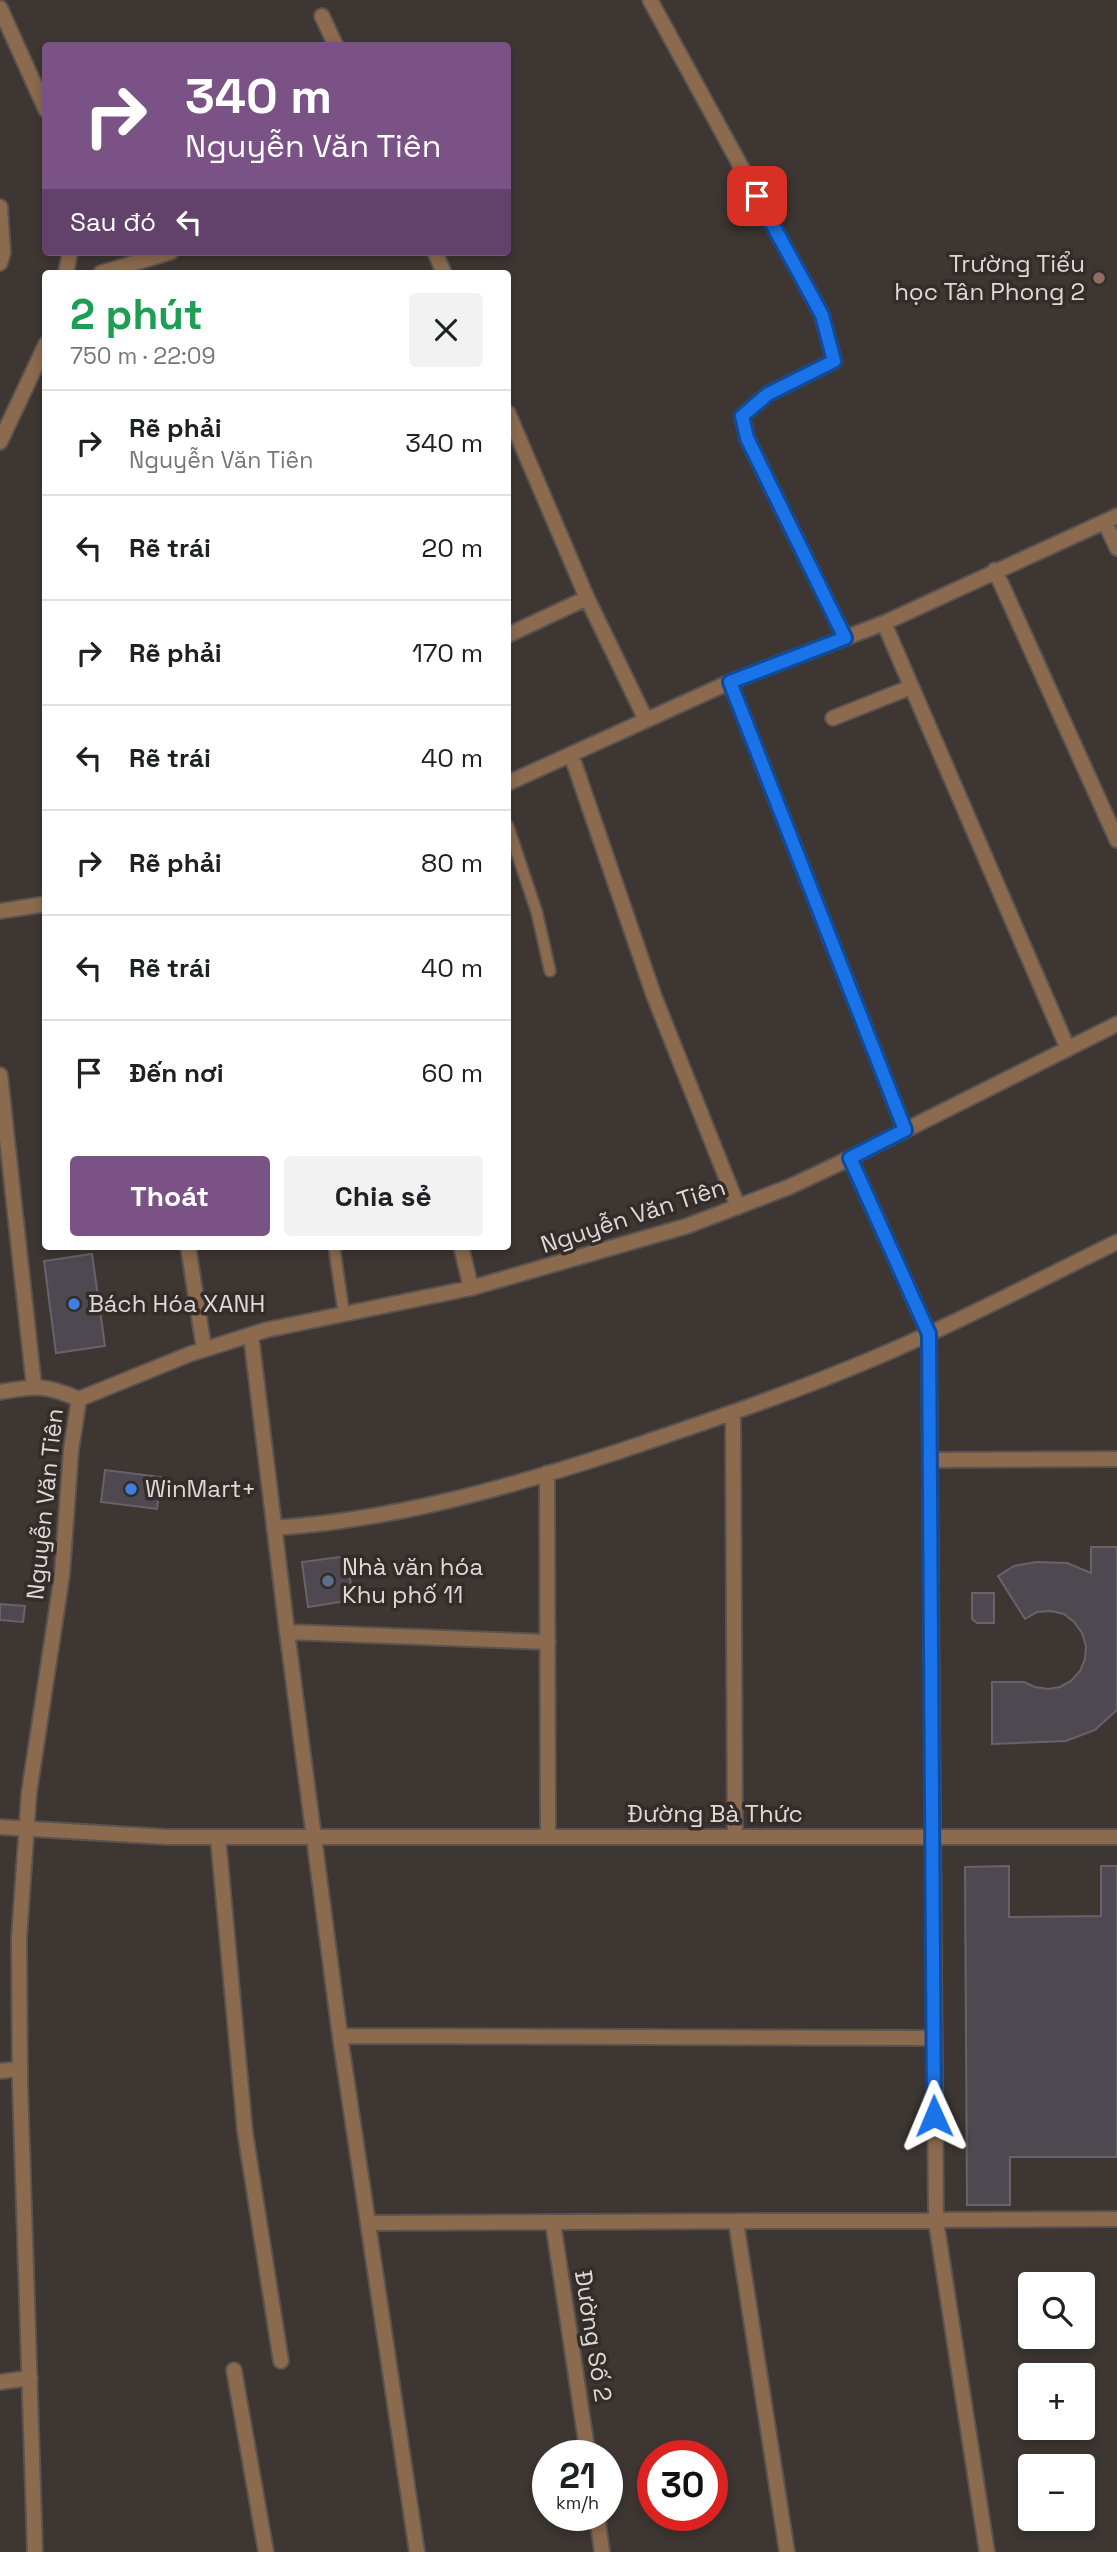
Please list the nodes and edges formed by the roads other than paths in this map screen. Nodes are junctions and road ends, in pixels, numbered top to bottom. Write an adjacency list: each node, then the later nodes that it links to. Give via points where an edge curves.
1 (650, 0): 19 (street, via 822,315 834,361 768,394 742,416 747,438)
2 (0, 8): 5 (street)
3 (322, 16): 4 (street)
4 (334, 42)
5 (42, 101)
6 (0, 206): 8 (street)
7 (157, 256): 9 (street)
8 (0, 263)
9 (111, 270)
10 (42, 353): 12 (street)
11 (511, 420): 16 (street)
12 (0, 442)
13 (1111, 519): 14 (street); 15 (street)
14 (1117, 548)
15 (995, 570): 17 (street); 27 (street)
16 (587, 598): 18 (street); 23 (street)
17 (884, 623): 19 (street); 21 (street)
18 (511, 634)
19 (845, 638): 20 (street)
20 (730, 682): 23 (street); 34 (street)
21 (911, 687): 22 (street); 32 (street)
22 (833, 718)
23 (646, 720): 24 (street)
24 (571, 754): 25 (street); 36 (street, via 654,996)
25 (511, 782)
26 (511, 835): 30 (lane)
27 (1117, 840)
28 (42, 905): 29 (street)
29 (0, 911)
30 (550, 971)
31 (1117, 1024): 32 (street, Nguyễn Văn Tiên)
32 (1068, 1049): 34 (street, Nguyễn Văn Tiên)
33 (0, 1075): 46 (street)
34 (905, 1130): 35 (street, Nguyễn Văn Tiên)
35 (850, 1158): 36 (street, Nguyễn Văn Tiên); 43 (street)
36 (738, 1207): 41 (street, Nguyễn Văn Tiên, via 643,1240)
37 (1117, 1242): 43 (street)
38 (189, 1250): 45 (street)
39 (335, 1250): 42 (lane)
40 (462, 1250): 41 (street)
41 (471, 1288): 42 (street, Nguyễn Văn Tiên)
42 (344, 1315): 44 (street, Nguyễn Văn Tiên)
43 (929, 1334): 49 (street); 51 (street)
44 (251, 1335): 45 (street, Nguyễn Văn Tiên); 53 (street)
45 (204, 1349): 48 (street, Nguyễn Văn Tiên)
46 (34, 1387): 47 (street); 48 (street, via 49,1387)
47 (0, 1392)
48 (79, 1399): 57 (street, Nguyễn Văn Tiên, via 62,1575 36,1734)
49 (733, 1413): 52 (street); 61 (street)
50 (1117, 1459): 51 (street)
51 (930, 1460): 62 (street)
52 (547, 1473): 53 (street, via 397,1512); 55 (street)
53 (274, 1528): 54 (street)
54 (287, 1632): 55 (street); 59 (street)
55 (548, 1642): 60 (street)
56 (0, 1827): 57 (street, Đường Bà Thức)
57 (26, 1830): 58 (street, Đường Bà Thức); 66 (street, Nguyễn Văn Tiên, via 19,1939)
58 (218, 1837): 59 (street, Đường Bà Thức); 73 (street, via 245,2132)
59 (313, 1837): 60 (street, Đường Bà Thức); 64 (street)
60 (548, 1837): 61 (street, Đường Bà Thức)
61 (735, 1837): 62 (street, Đường Bà Thức)
62 (931, 1837): 63 (street, Đường Bà Thức); 65 (street)
63 (1117, 1838)
64 (340, 2036): 65 (street); 72 (street)
65 (932, 2038): 69 (street)
66 (20, 2069): 67 (street); 75 (street, Nguyễn Văn Tiên)
67 (0, 2071)
68 (1117, 2219): 69 (street)
69 (936, 2221): 71 (street); 84 (street)
70 (552, 2222): 71 (street); 72 (street); 77 (street, Đường Số 2)
71 (736, 2222): 83 (street)
72 (368, 2223): 81 (street)
73 (281, 2361)
74 (234, 2370): 80 (street)
75 (30, 2378): 76 (street); 79 (street, Nguyễn Văn Tiên)
76 (0, 2382)
77 (586, 2440)
78 (599, 2531): 82 (street)
79 (35, 2552)
80 (266, 2552)
81 (417, 2552)
82 (602, 2552)
83 (787, 2552)
84 (987, 2552)

